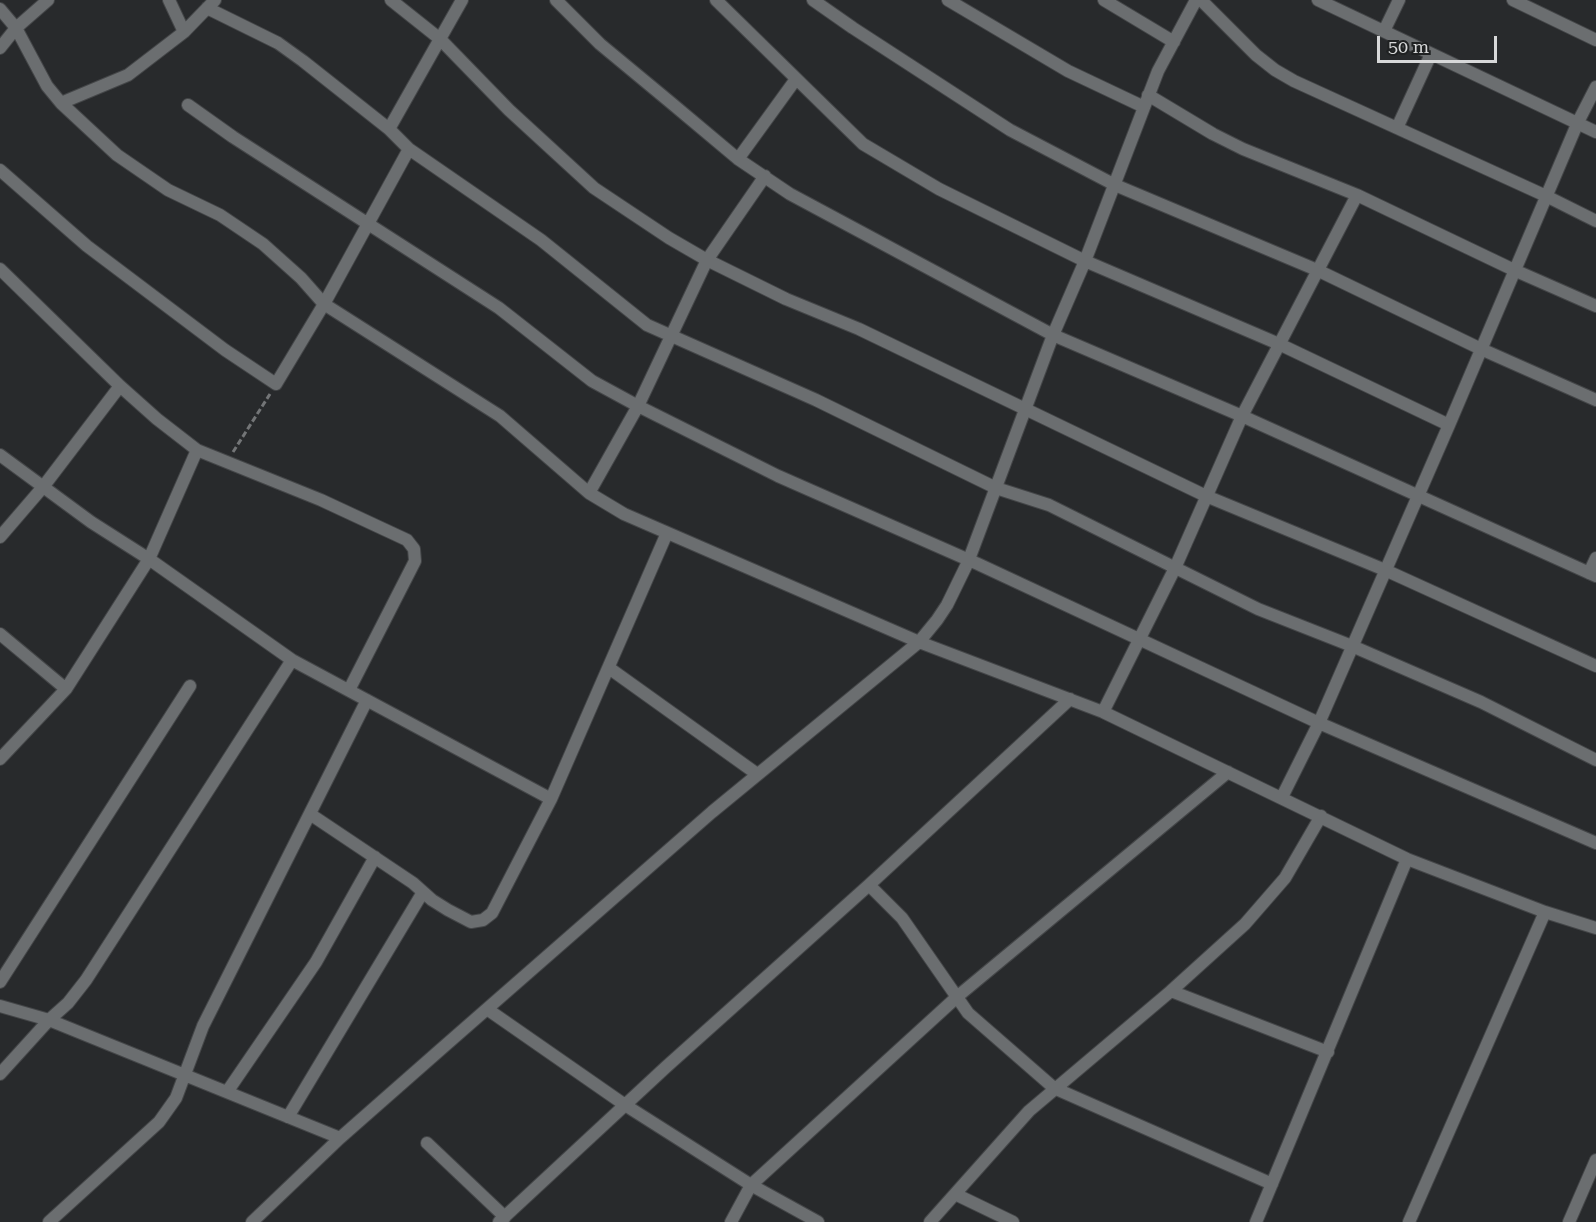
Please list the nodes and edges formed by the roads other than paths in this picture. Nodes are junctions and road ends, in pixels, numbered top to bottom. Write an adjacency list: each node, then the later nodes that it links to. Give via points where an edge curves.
1 (48, 0): 17 (street)
2 (169, 0): 19 (street)
3 (391, 0): 20 (street)
4 (462, 0): 20 (street)
5 (556, 0): 35 (street, via 600,44)
6 (716, 0): 25 (street)
7 (813, 0): 38 (street, via 1010,130)
8 (948, 0): 27 (street, via 1068,71)
9 (1104, 0): 22 (street)
10 (1196, 0): 22 (street)
11 (1201, 0): 31 (street, via 1275,70)
12 (1318, 0): 18 (street)
13 (1399, 0): 18 (street)
14 (1513, 0): 21 (street)
15 (211, 4): 19 (street); 32 (street, via 278,43)
16 (0, 9): 17 (street)
17 (16, 28): 23 (street); 28 (street)
18 (1384, 31): 24 (street)
19 (184, 32): 28 (street, via 128,75)
20 (440, 39): 32 (street); 43 (street, via 509,110 594,188)
21 (1596, 40)
22 (1174, 42): 27 (street)
23 (0, 48)
24 (1431, 54): 30 (street); 31 (street)
25 (796, 79): 35 (street); 44 (street, via 863,144 939,189)
26 (1596, 87): 30 (street)
27 (1146, 101): 38 (street); 39 (street, via 1243,149)
28 (61, 104): 48 (street, via 117,155 168,190 220,215 263,244)
29 (188, 105): 42 (street)
30 (1578, 122): 33 (street); 40 (street)
31 (1397, 128): 40 (street)
32 (388, 129): 34 (street)
33 (1596, 132)
34 (409, 149): 42 (street); 50 (street, via 541,240 647,325)
35 (738, 159): 37 (street)
36 (0, 170): 48 (street, via 87,246 276,384)
37 (765, 176): 43 (street); 51 (street, via 790,194)
38 (1115, 185): 44 (street); 46 (street)
39 (1357, 195): 46 (street); 47 (street)
40 (1546, 196): 41 (street); 47 (street)
41 (1596, 222)
42 (368, 224): 48 (street); 56 (street, via 499,308 592,381)
43 (707, 260): 50 (street); 57 (street, via 786,299 859,328)
44 (1085, 261): 51 (street); 52 (street)
45 (0, 269): 54 (street)
46 (1317, 270): 52 (street); 53 (street)
47 (1514, 270): 49 (street); 53 (street)
48 (324, 304): 64 (street, via 500,416)
49 (1596, 306)
50 (673, 335): 56 (street); 63 (street)
51 (1053, 335): 57 (street); 58 (street)
52 (1279, 344): 58 (street); 59 (street)
53 (1481, 349): 55 (street); 59 (street)
54 (120, 386): 60 (street); 62 (street)
55 (1596, 400)
56 (638, 406): 64 (street); 71 (street, via 778,476)
57 (1026, 410): 63 (street); 66 (street)
58 (1242, 416): 65 (street); 66 (street)
59 (1449, 425): 65 (street)
60 (197, 450): 70 (street); 85 (street, via 321,500 407,540 414,549 415,561)
61 (0, 455): 62 (street)
62 (43, 487): 68 (street); 70 (street)
63 (996, 488): 71 (street); 72 (street, via 1049,505)
64 (589, 493): 67 (street)
65 (1418, 494): 73 (street); 74 (street)
66 (1206, 495): 72 (street); 73 (street)
67 (667, 533): 77 (street); 82 (street)
68 (0, 537)
69 (1596, 558): 74 (street)
70 (149, 559): 80 (street); 84 (street)
71 (968, 562): 76 (street); 77 (street, via 947,605)
72 (1174, 568): 76 (street); 78 (street, via 1258,609)
73 (1385, 570): 78 (street); 81 (street)
74 (1593, 574)
75 (5, 638): 79 (street); 84 (street)
76 (1138, 639): 88 (street); 89 (street)
77 (919, 642): 86 (street); 93 (street)
78 (1352, 646): 89 (street); 91 (street, via 1481,702)
79 (0, 654)
80 (292, 660): 85 (street); 110 (street, via 86,980)
81 (1596, 666)
82 (609, 668): 93 (street); 95 (street)
83 (190, 686): 105 (street)
84 (66, 689): 90 (street)
85 (349, 690): 87 (street)
86 (1070, 699): 88 (street); 101 (street)
87 (367, 700): 95 (street); 96 (street)
88 (1102, 712): 92 (street)
89 (1319, 723): 94 (street); 98 (street)
90 (0, 759)
91 (1596, 760)
92 (1228, 772): 94 (street); 107 (street)
93 (757, 774): 109 (street)
94 (1282, 797): 97 (street)
95 (551, 799): 102 (street, via 492,913 483,920 471,922)
96 (310, 814): 99 (street); 113 (street, via 208,1016)
97 (1321, 816): 100 (street); 106 (street, via 1271,895)
98 (1596, 843)
99 (375, 857): 102 (street); 115 (street, via 316,962)
100 (1407, 859): 103 (street); 111 (street)
101 (869, 885): 107 (street, via 902,918); 116 (street)
102 (423, 892): 117 (street)
103 (1545, 912): 104 (street); 132 (street)
104 (1596, 928)
105 (0, 982)
106 (1171, 991): 111 (street); 114 (street)
107 (958, 996): 114 (street, via 968,1013); 122 (street)
108 (0, 1006): 110 (street)
109 (487, 1009): 116 (street); 118 (street)
110 (49, 1020): 112 (street); 113 (street)
111 (1328, 1052): 121 (street)
112 (0, 1074)
113 (184, 1074): 115 (street); 125 (street, via 176,1098 159,1122)
114 (1054, 1088): 121 (street); 123 (street)
115 (227, 1092): 117 (street)
116 (625, 1105): 122 (street); 124 (street)
117 (288, 1117): 118 (street)
118 (340, 1138): 126 (street)
119 (428, 1143): 124 (street)
120 (1596, 1160): 133 (street)
121 (1272, 1184): 131 (street)
122 (751, 1185): 127 (street); 128 (street)
123 (955, 1194): 129 (street); 130 (street)
124 (502, 1220)
125 (49, 1222)
126 (252, 1222)
127 (731, 1222)
128 (818, 1222)
129 (930, 1222)
130 (1013, 1222)
131 (1256, 1222)
132 (1409, 1222)
133 (1569, 1222)

